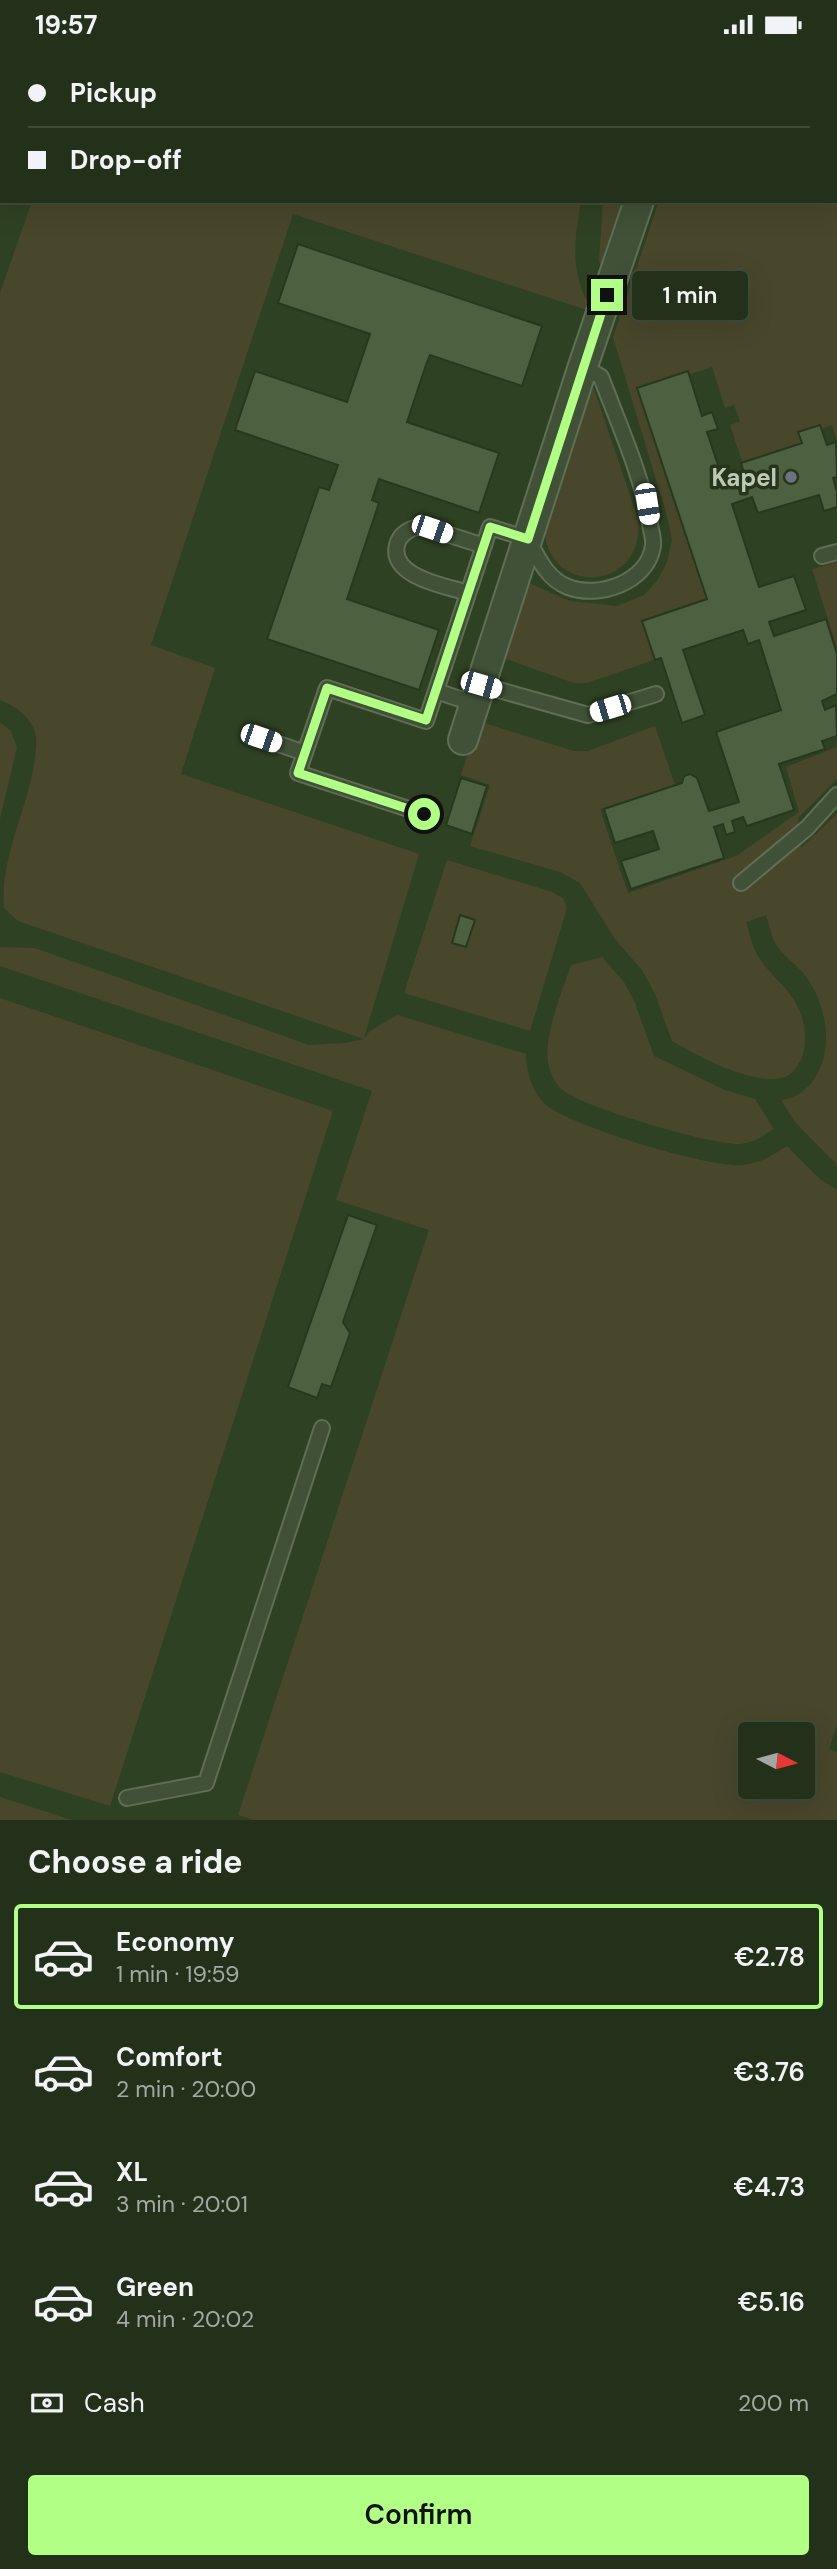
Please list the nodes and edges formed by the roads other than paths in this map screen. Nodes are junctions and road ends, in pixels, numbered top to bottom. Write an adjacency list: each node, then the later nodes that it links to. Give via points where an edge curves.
1 (638, 203): 2 (street)
2 (583, 366): 3 (street); 3 (lane, via 601,377 647,504 653,545 644,568 624,584 587,590 568,587 545,571)
3 (528, 539): 4 (lane, via 490,527); 9 (street)
4 (484, 546): 7 (lane); 7 (lane, via 422,526 412,528 398,542 397,559 408,573)
5 (837, 552): 6 (lane)
6 (822, 556)
7 (468, 593): 8 (lane)
8 (436, 691): 9 (lane); 13 (lane, via 426,720 327,688)
9 (478, 694): 10 (lane, via 588,715); 12 (street)
10 (656, 694)
11 (261, 738): 13 (lane)
12 (463, 740)
13 (305, 753): 15 (lane, via 298,773)
14 (837, 795): 16 (lane, via 807,828)
15 (424, 814)
16 (741, 883)
17 (322, 1428): 18 (lane, via 206,1783)
18 (127, 1798)

